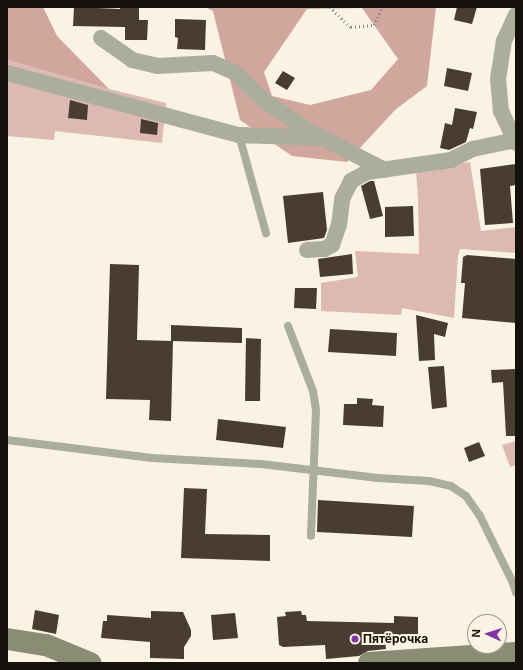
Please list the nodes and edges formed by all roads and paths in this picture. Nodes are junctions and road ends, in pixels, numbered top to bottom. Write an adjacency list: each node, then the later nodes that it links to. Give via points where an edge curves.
1 (330, 7): 2 (path, via 351,27 374,25)
2 (382, 7)
3 (516, 15): 8 (street, via 504,41 498,78 501,111)
4 (101, 38): 7 (street, via 138,62 157,66 213,63 236,73 262,99)
5 (7, 73): 6 (street)
6 (239, 135): 7 (street); 10 (lane)
7 (322, 138): 9 (street)
8 (516, 141): 9 (street, via 473,149 451,160)
9 (385, 170): 11 (street, via 367,172 351,181 342,199 339,224 332,245 324,250)
10 (266, 233)
11 (307, 250)
12 (288, 326): 14 (lane, via 314,397 317,426)
13 (7, 440): 14 (lane, via 152,458 261,464)
14 (314, 470): 15 (lane); 16 (lane, via 429,481 451,486 466,496 480,516)
15 (311, 536)
16 (516, 593)
17 (7, 639): 19 (street, via 46,645)
18 (516, 653): 20 (street)
19 (90, 663)
20 (369, 663)

